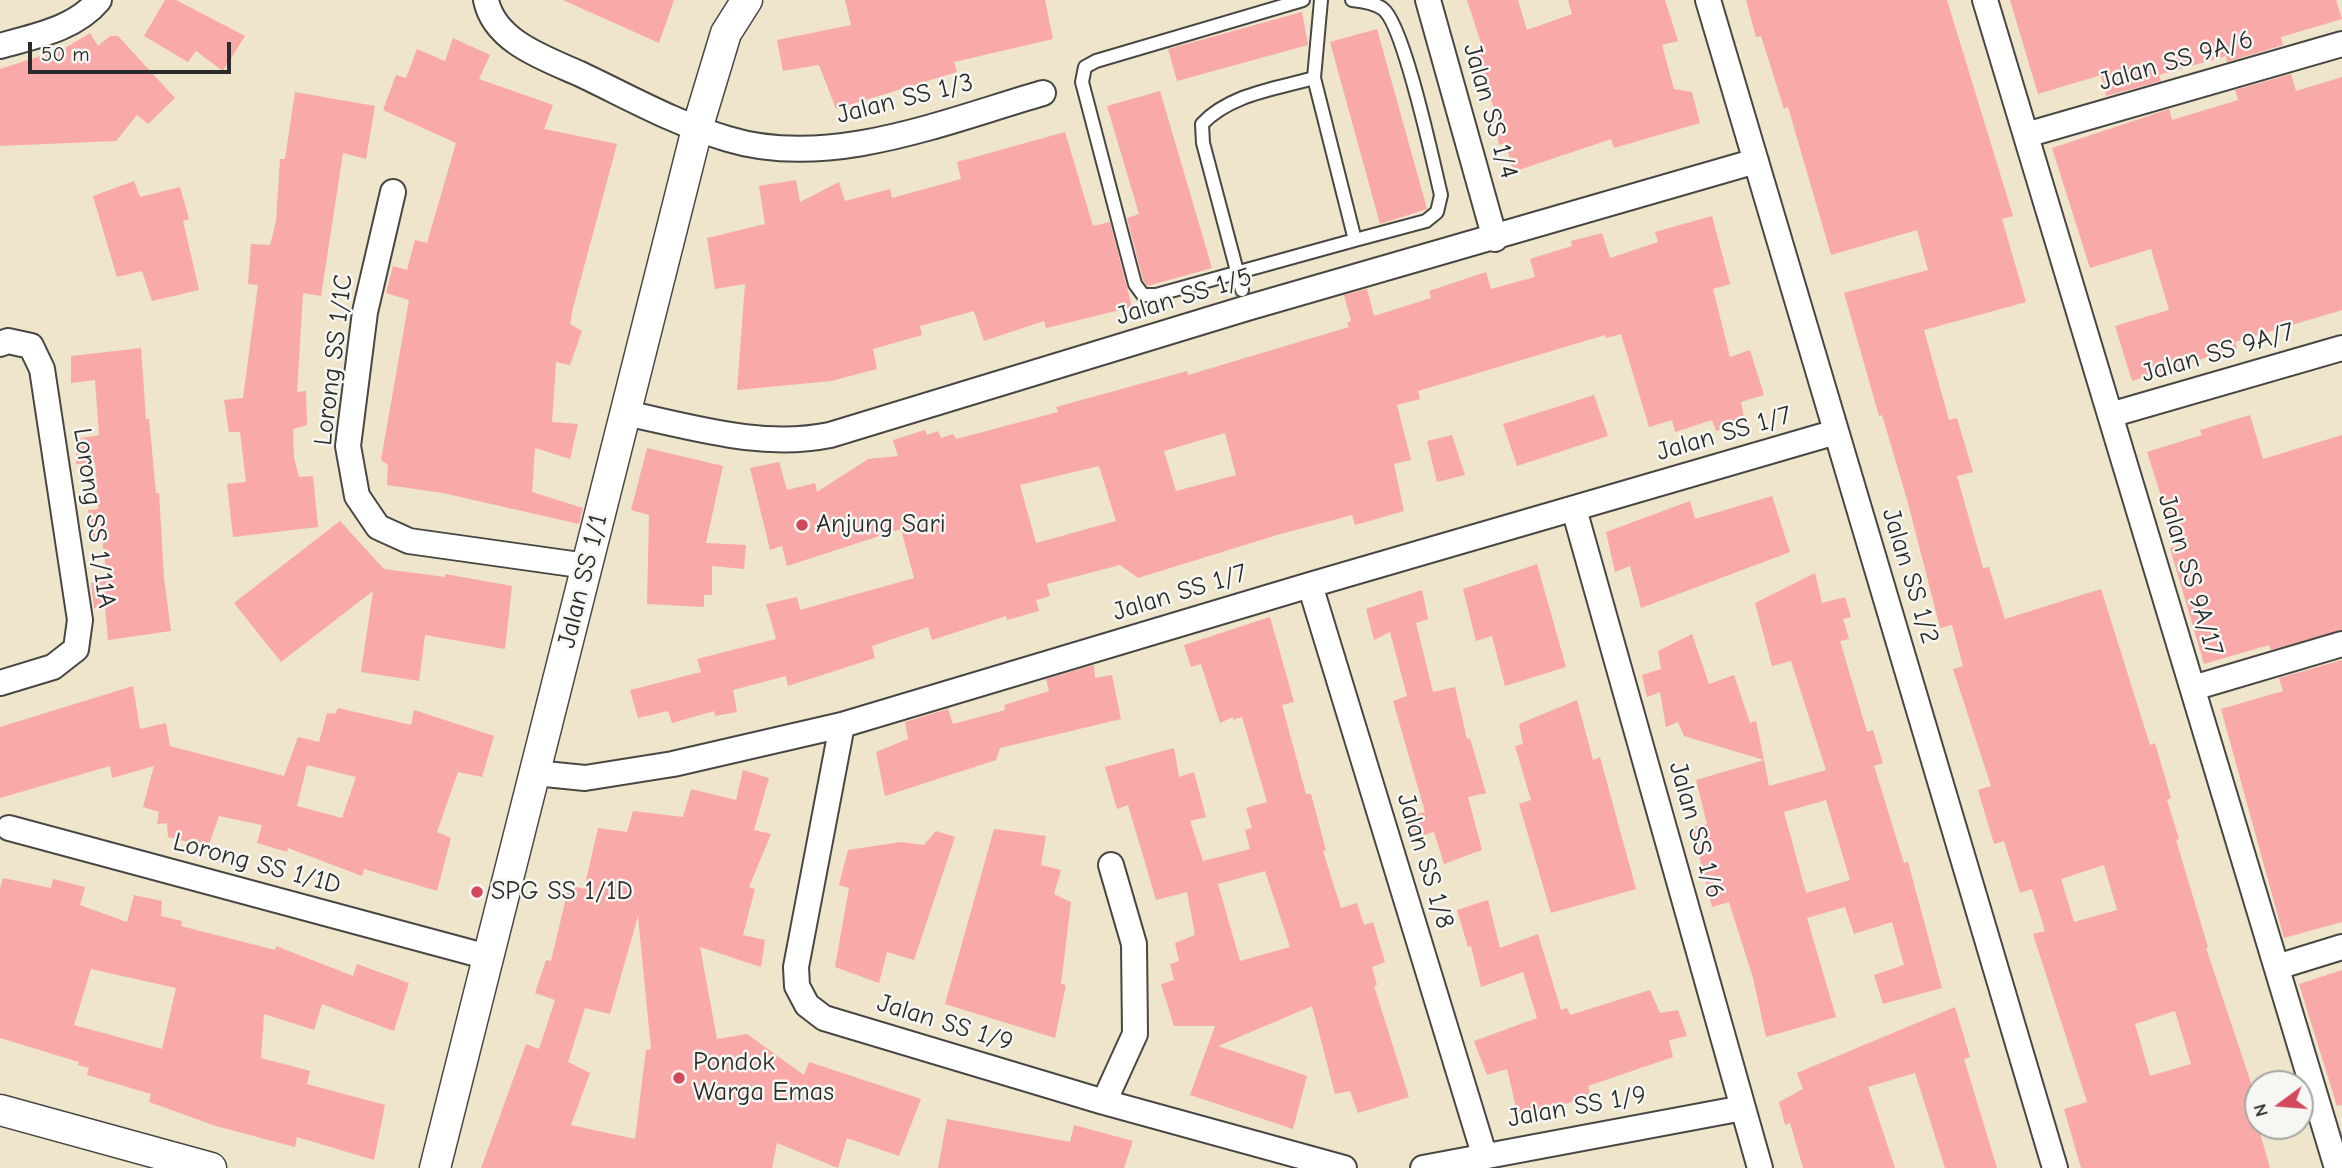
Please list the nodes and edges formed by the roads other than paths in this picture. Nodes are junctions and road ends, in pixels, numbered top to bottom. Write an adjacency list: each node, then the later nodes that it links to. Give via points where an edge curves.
1 (99, 0): 11 (street, via 60,28)
2 (486, 0): 14 (street, Jalan SS 1/3, via 502,30 527,50)
3 (747, 0): 14 (street, Jalan SS 1/1, via 726,33)
4 (1303, 0): 20 (lane, via 1085,66 1082,82 1135,284 1143,295)
5 (1321, 0): 12 (lane)
6 (1352, 0): 19 (lane, via 1383,9 1392,19 1441,195 1437,212 1426,221)
7 (1428, 0): 18 (street, Jalan SS 1/4)
8 (1708, 0): 16 (street, Jalan SS 1/2)
9 (1985, 0): 15 (street, Jalan SS 9A/17)
10 (2342, 44): 15 (street, Jalan SS 9A/6)
11 (0, 46)
12 (1314, 78): 19 (lane); 20 (lane, via 1245,97 1216,109 1202,124)
13 (1044, 93): 14 (street, Jalan SS 1/3, via 848,146 800,149 732,140)
14 (697, 129): 23 (street, Jalan SS 1/1)
15 (2026, 135): 24 (street, Jalan SS 9A/17)
16 (1756, 161): 18 (street, Jalan SS 1/5); 25 (street, Jalan SS 1/2)
17 (393, 192): 27 (street, Lorong SS 1/1C, via 365,312 348,446 357,496 378,527 409,541)
18 (1495, 239): 20 (street, Jalan SS 1/5)
19 (1355, 240): 20 (lane)
20 (1242, 290): 23 (street, Jalan SS 1/5, via 830,435 797,442 762,441)
21 (0, 344): 30 (street, Lorong SS 1/11A, via 8,341 31,346 42,369 80,620 76,649 53,667)
22 (2342, 348): 24 (street, Jalan SS 9A/7)
23 (625, 413): 27 (street, Jalan SS 1/1)
24 (2110, 415): 31 (street, Jalan SS 9A/17)
25 (1836, 432): 26 (street, Jalan SS 1/7); 48 (street, Jalan SS 1/2)
26 (1574, 509): 28 (street, Jalan SS 1/7); 40 (street, Jalan SS 1/6)
27 (587, 566): 33 (street, Jalan SS 1/1)
28 (1310, 584): 32 (street, Jalan SS 1/7); 42 (street, Jalan SS 1/8)
29 (2342, 644): 31 (street)
30 (0, 682)
31 (2193, 688): 38 (street, Jalan SS 9A/17)
32 (842, 725): 33 (street, Jalan SS 1/7, via 673,764 585,778); 39 (street, Jalan SS 1/9, via 797,956 797,986 807,1005 824,1018)
33 (535, 772): 37 (street, Jalan SS 1/1)
34 (9, 828): 37 (street, Lorong SS 1/1D)
35 (1111, 865): 39 (street, via 1134,944 1135,1034)
36 (2342, 947): 38 (street)
37 (488, 957): 44 (street, Jalan SS 1/1)
38 (2277, 967): 49 (street, Jalan SS 9A/17)
39 (1104, 1102): 45 (street, Jalan SS 1/9)
40 (1743, 1108): 42 (street, Jalan SS 1/9); 47 (street, Jalan SS 1/6)
41 (0, 1110): 43 (street)
42 (1484, 1154): 46 (street, Jalan SS 1/9)
43 (211, 1168)
44 (435, 1168)
45 (1344, 1168)
46 (1423, 1168)
47 (1760, 1168)
48 (2055, 1168)
49 (2337, 1168)

